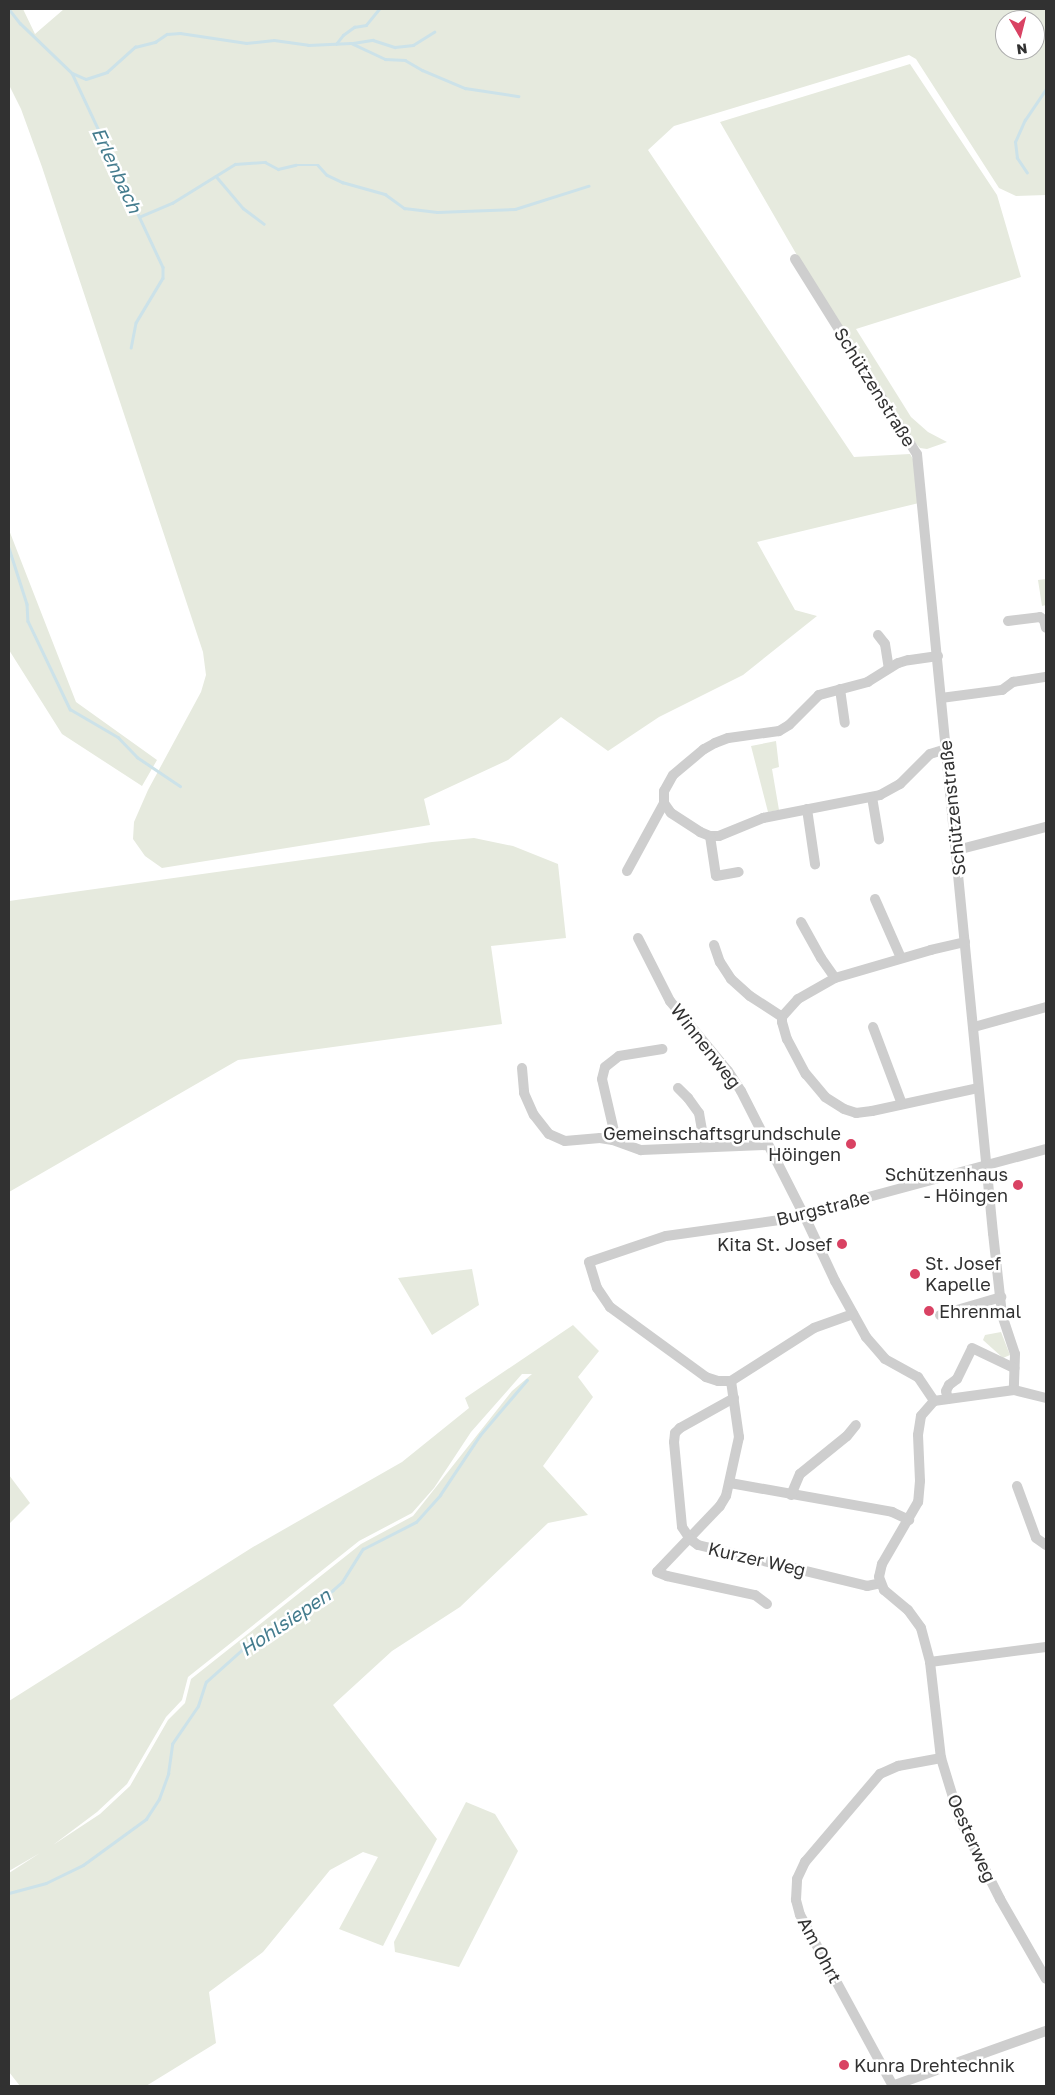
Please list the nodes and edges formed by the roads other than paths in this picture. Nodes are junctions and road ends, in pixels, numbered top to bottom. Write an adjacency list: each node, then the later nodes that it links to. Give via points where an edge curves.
1 (795, 259): 5 (street, Schützenstraße, via 918,454)
2 (1008, 621): 3 (street, via 1040,617)
3 (1046, 628)
4 (878, 634): 6 (street, via 884,644)
5 (938, 656): 6 (street, via 908,660); 9 (street, Schützenstraße)
6 (889, 668): 8 (street, via 875,679)
7 (1046, 677): 9 (street, via 1013,682 1002,690)
8 (840, 689): 10 (street); 13 (street, via 814,699 779,731 728,738 704,749 673,775 664,791)
9 (941, 698): 11 (street, Schützenstraße)
10 (846, 723)
11 (946, 749): 12 (street, via 930,754 893,789); 18 (street, Schützenstraße)
12 (872, 797): 14 (street); 17 (street)
13 (664, 802): 16 (street, via 671,813); 20 (street)
14 (807, 810): 16 (street, via 763,818 727,833); 19 (street)
15 (1046, 827): 18 (street)
16 (710, 836): 21 (street, via 716,876)
17 (879, 839)
18 (957, 850): 25 (street, Schützenstraße)
19 (815, 864)
20 (627, 871)
21 (739, 872)
22 (876, 899): 27 (street)
23 (801, 922): 28 (street)
24 (638, 938): 39 (street, Winnenweg, via 667,997 735,1081)
25 (965, 942): 27 (street); 32 (street, Schützenstraße)
26 (714, 945): 30 (street, via 730,979)
27 (902, 958): 28 (street)
28 (835, 978): 30 (street, via 798,999)
29 (1046, 1007): 32 (street)
30 (782, 1017): 37 (street, via 784,1030 796,1056 817,1088 834,1104 856,1112)
31 (873, 1027): 37 (street)
32 (974, 1027): 36 (street, Schützenstraße)
33 (662, 1049): 38 (street, via 619,1056 605,1067 602,1079 614,1131)
34 (522, 1068): 38 (street, via 522,1082 529,1105 549,1134 570,1142 600,1138)
35 (678, 1088): 40 (street, via 699,1112)
36 (978, 1088): 37 (street); 42 (street, Schützenstraße)
37 (902, 1104)
38 (613, 1140): 40 (street, via 641,1150)
39 (768, 1145): 40 (street); 43 (street, Winnenweg)
40 (705, 1146)
41 (1046, 1149): 42 (street, Burgstraße)
42 (986, 1166): 43 (street, Burgstraße); 44 (street, Schützenstraße)
43 (804, 1214): 45 (street, Winnenweg); 48 (street, Burgstraße, via 666,1236 589,1262 597,1288 610,1307 706,1377)
44 (1000, 1298): 46 (street); 47 (street, Schützenstraße, via 1015,1354)
45 (853, 1314): 48 (street, via 814,1328); 53 (street, Winnenweg, via 872,1346 885,1359 918,1377)
46 (940, 1314)
47 (1014, 1368): 49 (street, Schützenstraße); 52 (street, via 972,1348 957,1379 946,1391)
48 (731, 1381): 50 (street)
49 (1014, 1390): 51 (street); 52 (street)
50 (734, 1398): 55 (street, via 739,1437); 59 (street, Kurzer Weg, via 675,1433 682,1527)
51 (1046, 1398)
52 (948, 1399): 53 (street)
53 (934, 1401): 58 (street, via 921,1416 918,1435 920,1492)
54 (856, 1425): 57 (street, via 800,1474)
55 (730, 1484): 57 (street); 59 (street, via 724,1501)
56 (1017, 1486): 60 (street, via 1034,1534)
57 (791, 1494): 58 (street, via 892,1512)
58 (909, 1520): 61 (street, via 882,1564)
59 (690, 1539): 61 (street, Kurzer Weg, via 698,1545 867,1586); 62 (street, via 657,1572 755,1595)
60 (1046, 1544)
61 (881, 1583): 64 (street, Oesterweg, via 884,1590 916,1619 926,1638)
62 (767, 1604)
63 (1046, 1648): 64 (street)
64 (930, 1662): 65 (street, Oesterweg)
65 (941, 1758): 66 (street, Oesterweg, via 970,1843); 68 (street, Am Ohrt, via 898,1766 880,1774 805,1862 797,1879 796,1900 800,1915)
66 (1046, 1979)
67 (1046, 2030): 68 (street)
68 (892, 2086)

